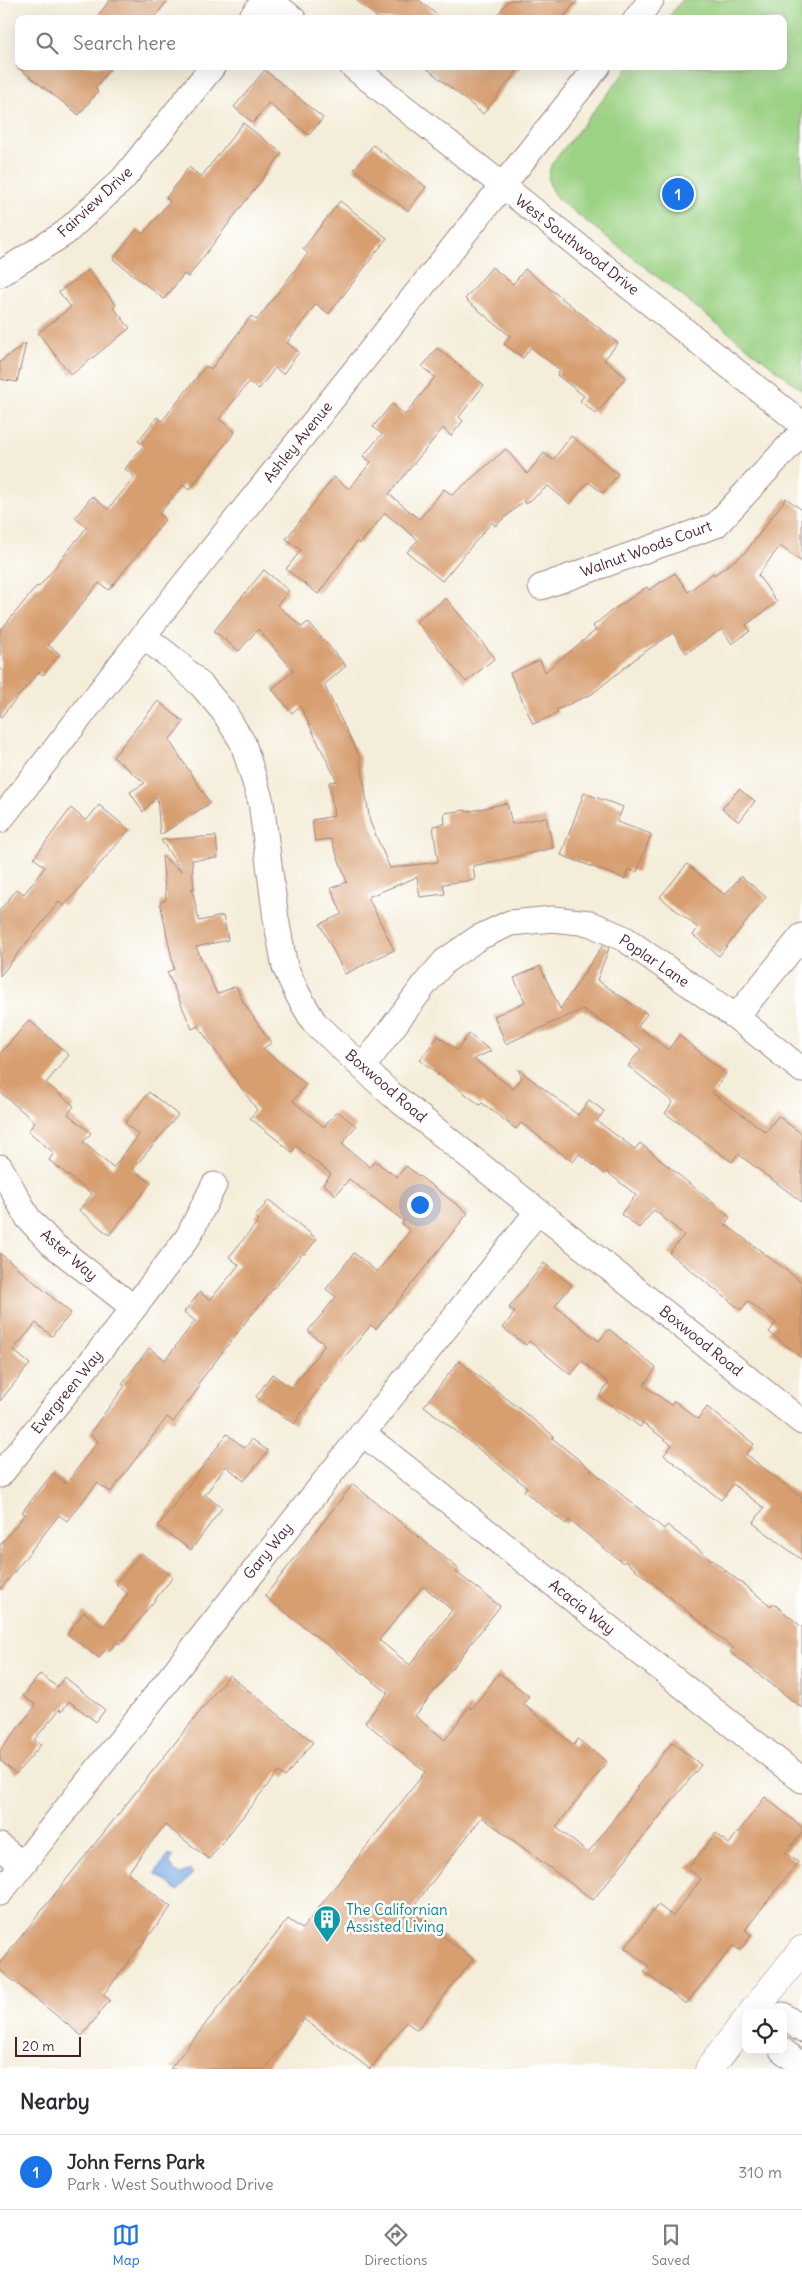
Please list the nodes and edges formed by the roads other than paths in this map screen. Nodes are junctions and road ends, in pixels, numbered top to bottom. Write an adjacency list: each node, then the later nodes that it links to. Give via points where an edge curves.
1 (265, 0): 4 (street)
2 (270, 0): 5 (street)
3 (651, 0): 6 (street)
4 (253, 15)
5 (288, 15)
6 (639, 15)
7 (210, 70): 11 (street, Fairview Drive, via 123,179 65,233)
8 (357, 70): 10 (street, West Southwood Drive)
9 (595, 70): 10 (street, Ashley Avenue)
10 (501, 186): 12 (street, West Southwood Drive); 15 (street, Ashley Avenue)
11 (0, 274)
12 (802, 424)
13 (802, 432): 14 (street, Walnut Woods Court, via 716,525)
14 (541, 586)
15 (143, 636): 16 (street, Ashley Avenue); 19 (street, Boxwood Road, via 202,686 224,712 243,743 261,802 276,919 286,967 314,1022)
16 (0, 820)
17 (802, 936): 18 (street)
18 (736, 1017): 19 (street, Poplar Lane, via 625,939 590,923 553,919 510,923 478,938 445,961); 20 (street, Poplar Lane)
19 (363, 1067): 23 (street, Boxwood Road, via 391,1094)
20 (802, 1070)
21 (0, 1167): 24 (street, Aster Way, via 28,1218 52,1244)
22 (214, 1185): 24 (street, Evergreen Way, via 188,1237)
23 (538, 1211): 25 (street, Boxwood Road); 26 (street, Gary Way)
24 (134, 1308): 27 (street, Evergreen Way)
25 (802, 1422)
26 (362, 1433): 28 (street, Acacia Way); 30 (street, Gary Way)
27 (0, 1475)
28 (802, 1780)
29 (0, 1846): 30 (street)
30 (22, 1865): 31 (street, Gary Way)
31 (0, 1893)
32 (802, 1950): 33 (street)
33 (771, 2009)
34 (787, 2021): 36 (street)
35 (742, 2026): 39 (street)
36 (802, 2030)
37 (787, 2054): 38 (street)
38 (802, 2066)
39 (709, 2069)

